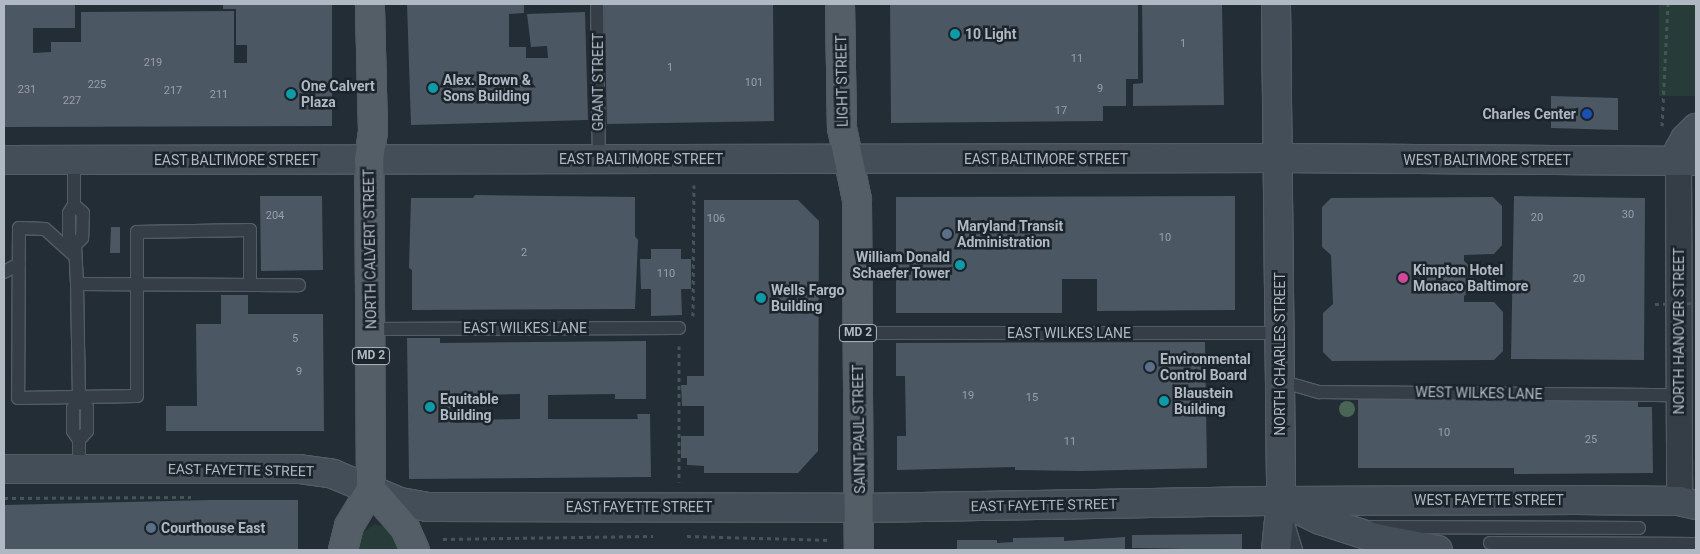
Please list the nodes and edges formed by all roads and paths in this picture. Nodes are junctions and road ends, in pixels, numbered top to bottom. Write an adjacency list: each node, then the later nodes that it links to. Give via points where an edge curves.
1 (370, 4): 12 (main road, MD 2, via 373,131)
2 (598, 4): 13 (lane, GRANT STREET)
3 (840, 4): 9 (main road, LIGHT STREET / MD 2, via 842,128)
4 (1276, 4): 8 (main road, NORTH CHARLES STREET)
5 (1668, 4): 7 (path)
6 (1696, 128): 14 (main road, via 1679,150)
7 (1662, 129)
8 (1278, 158): 9 (main road, EAST BALTIMORE STREET); 14 (main road, WEST BALTIMORE STREET); 27 (main road, NORTH CHARLES STREET)
9 (848, 159): 13 (main road, EAST BALTIMORE STREET); 26 (main road, SAINT PAUL STREET / MD 2, via 857,200)
10 (4, 160): 11 (main road, EAST BALTIMORE STREET)
11 (74, 160): 12 (main road, EAST BALTIMORE STREET); 15 (lane, via 74,206 68,213 68,228)
12 (369, 160): 13 (main road, EAST BALTIMORE STREET); 25 (main road, NORTH CALVERT STREET / MD 2)
13 (599, 160)
14 (1687, 161): 29 (street, NORTH HANOVER STREET)
15 (75, 250): 16 (lane, via 45,229 19,228); 18 (lane)
16 (19, 264): 17 (lane); 30 (lane, via 18,398)
17 (4, 272)
18 (76, 284): 19 (lane); 30 (lane)
19 (137, 284): 20 (lane); 20 (lane, via 137,232 250,230); 30 (lane, via 137,396)
20 (250, 284): 21 (lane)
21 (299, 285)
22 (1696, 303): 23 (path, bridge)
23 (1655, 304)
24 (679, 328): 25 (lane, EAST WILKES LANE)
25 (371, 329): 33 (main road, NORTH CALVERT STREET / MD 2)
26 (858, 333): 27 (lane, EAST WILKES LANE); 36 (main road, SAINT PAUL STREET / MD 2)
27 (1280, 333): 28 (main road, NORTH CHARLES STREET)
28 (1280, 381): 29 (lane, WEST WILKES LANE, via 1319,392); 34 (main road, NORTH CHARLES STREET)
29 (1680, 395): 35 (street, NORTH HANOVER STREET)
30 (79, 398): 32 (lane, via 73,408 73,431 79,440)
31 (4, 469): 32 (main road, EAST FAYETTE STREET)
32 (79, 469): 33 (main road, EAST FAYETTE STREET, via 299,469 333,474)
33 (371, 489): 36 (main road, EAST FAYETTE STREET, via 400,502 427,507); 45 (main road, via 349,526); 46 (main road, via 405,528)
34 (1281, 501): 35 (main road, WEST FAYETTE STREET); 36 (main road, EAST FAYETTE STREET); 37 (main road); 48 (main road, NORTH CHARLES STREET); 49 (lane)
35 (1688, 503)
36 (860, 508): 47 (main road, SAINT PAUL STREET / MD 2)
37 (1341, 527): 38 (lane); 50 (main road, via 1375,538)
38 (1638, 528)
39 (660, 536): 41 (path)
40 (679, 536): 42 (path)
41 (443, 539)
42 (831, 540)
43 (1490, 543): 44 (lane)
44 (1696, 544)
45 (343, 550)
46 (415, 550)
47 (859, 550)
48 (1276, 550)
49 (1296, 550)
50 (1438, 550)

